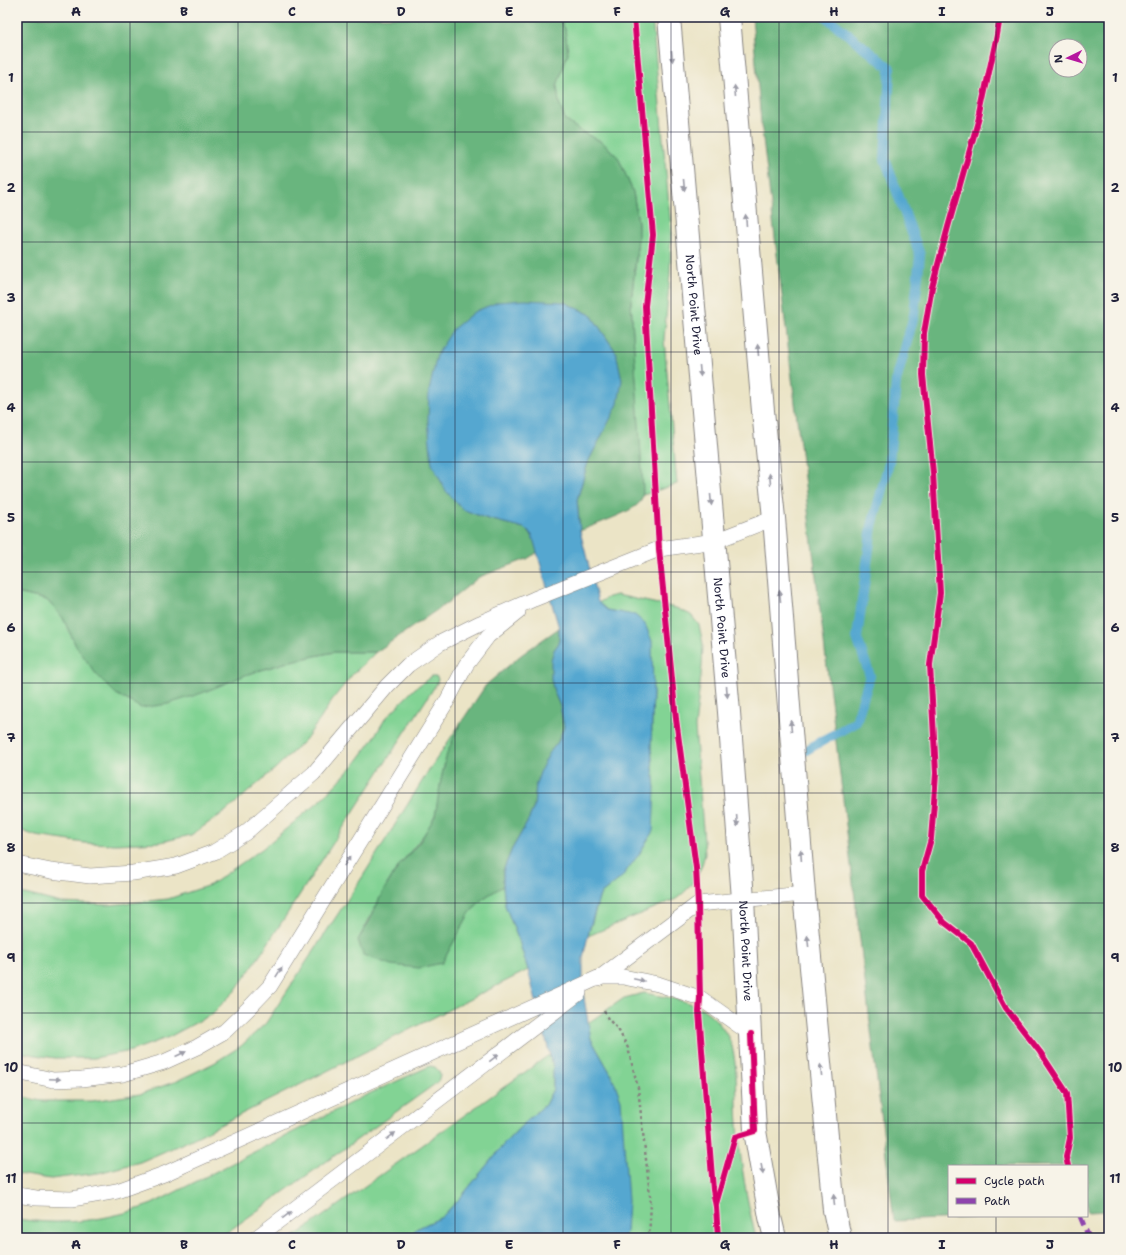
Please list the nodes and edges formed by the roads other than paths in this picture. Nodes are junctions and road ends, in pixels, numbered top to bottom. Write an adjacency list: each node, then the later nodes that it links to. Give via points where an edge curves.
1 (669, 17): 4 (street, North Point Drive, one-way to 4)
2 (729, 17): 3 (street, one-way to 2)
3 (774, 518): 4 (lane); 7 (street, one-way to 3)
4 (715, 541): 5 (lane, via 659,549); 8 (street, North Point Drive, one-way to 8)
5 (534, 599): 6 (lane, via 440,643 408,665 387,686 314,774 245,833 214,852 176,866 126,874 90,876); 11 (lane, one-way to 5, via 53,1080 123,1074 164,1062 225,1031 270,986 447,700 466,665 488,636)
6 (17, 864)
7 (804, 894): 8 (lane); 15 (street, one-way to 7, via 834,1210)
8 (743, 899): 9 (lane, via 698,904); 10 (street, North Point Drive)
9 (600, 977): 10 (lane, one-way to 10, via 623,977 700,998); 12 (lane, via 164,1174 117,1191 72,1199); 13 (lane, one-way to 9)
10 (751, 1034): 14 (street, North Point Drive, one-way to 14, via 755,1131)
11 (17, 1072)
12 (17, 1195)
13 (256, 1238)
14 (775, 1238)
15 (840, 1238)

